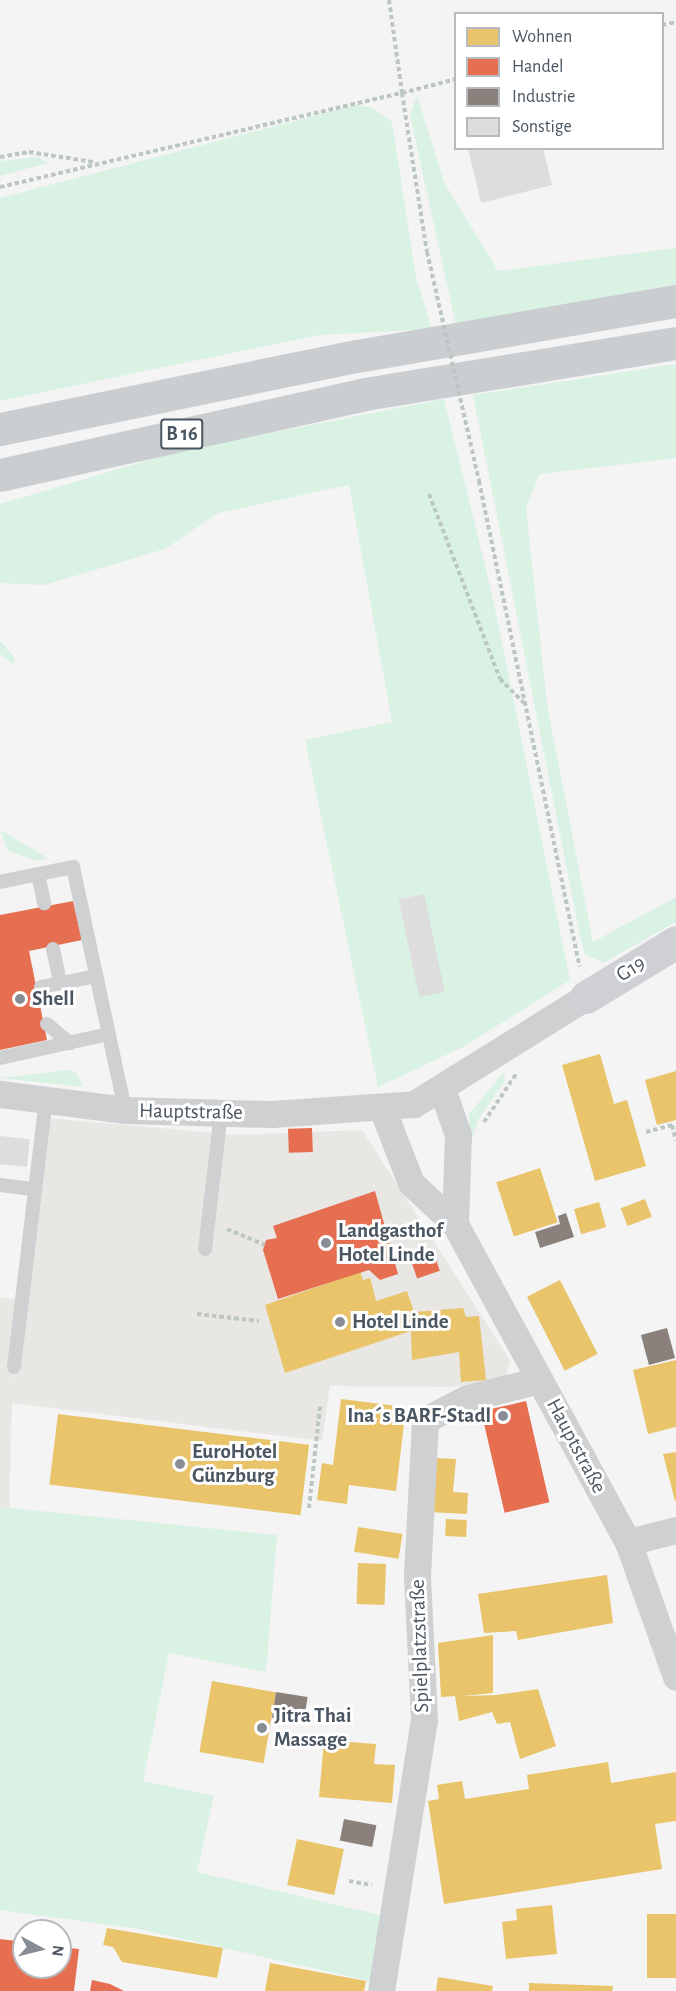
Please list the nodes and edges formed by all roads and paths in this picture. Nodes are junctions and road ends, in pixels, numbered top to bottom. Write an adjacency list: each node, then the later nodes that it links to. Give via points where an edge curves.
1 (389, 0): 3 (path)
2 (454, 80): 3 (path)
3 (402, 93): 5 (path); 12 (path, bridge, via 427,252)
4 (0, 157): 5 (path, via 29,152)
5 (97, 162): 6 (path)
6 (0, 187)
7 (676, 301): 9 (main road, B 16, via 357,356)
8 (676, 343): 10 (main road, B 16, via 365,394)
9 (0, 429)
10 (0, 475)
11 (429, 494): 12 (path, via 500,679)
12 (525, 703): 21 (path)
13 (38, 874): 14 (lane); 15 (lane); 18 (lane, via 73,867)
14 (0, 882)
15 (44, 903)
16 (676, 942): 21 (street, G19)
17 (53, 950): 19 (lane)
18 (96, 976): 19 (lane); 23 (lane)
19 (60, 983): 20 (lane)
20 (41, 987)
21 (586, 997): 27 (street, Hauptstraße)
22 (47, 1024): 24 (lane)
23 (108, 1034): 24 (lane); 31 (lane)
24 (70, 1043): 25 (lane)
25 (0, 1058)
26 (525, 1066): 33 (path)
27 (442, 1089): 30 (street, Hauptstraße, via 414,1104); 38 (street, via 458,1135)
28 (0, 1094): 29 (street, Hauptstraße)
29 (46, 1100): 31 (street, Hauptstraße); 37 (lane)
30 (382, 1108): 32 (street, Hauptstraße); 38 (street, Hauptstraße, via 411,1183)
31 (125, 1110): 32 (street, Hauptstraße)
32 (221, 1113): 39 (lane)
33 (482, 1129)
34 (646, 1132): 35 (path, via 672,1125)
35 (676, 1141)
36 (0, 1185): 37 (lane)
37 (35, 1188): 44 (lane)
38 (455, 1224): 45 (street, Hauptstraße)
39 (207, 1225): 40 (path); 41 (lane)
40 (265, 1245)
41 (205, 1249)
42 (197, 1314): 43 (path)
43 (259, 1321)
44 (14, 1367)
45 (540, 1380): 49 (street, Hauptstraße); 51 (street, Spielplatzstraße, via 467,1398 425,1420 417,1575 424,1719)
46 (320, 1406): 47 (path)
47 (309, 1508)
48 (676, 1530): 49 (street)
49 (628, 1542): 50 (street, Hauptstraße)
50 (676, 1677)
51 (381, 1991)

